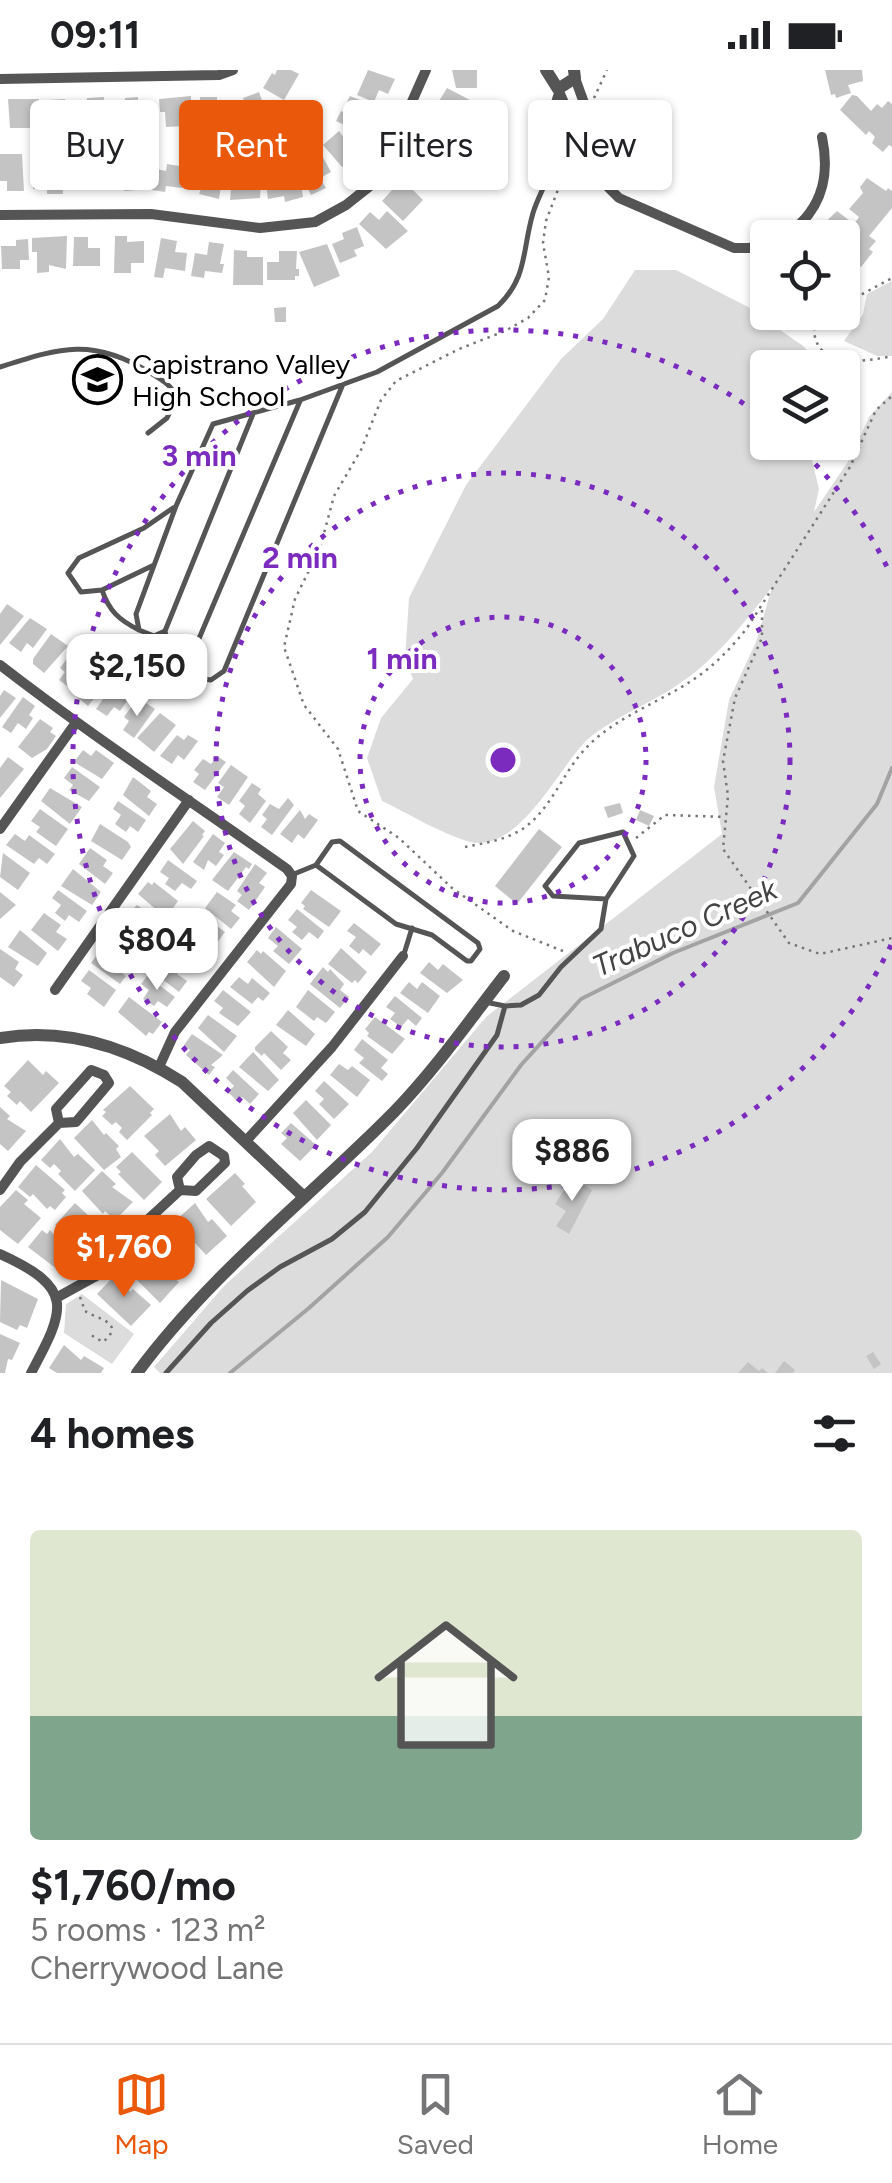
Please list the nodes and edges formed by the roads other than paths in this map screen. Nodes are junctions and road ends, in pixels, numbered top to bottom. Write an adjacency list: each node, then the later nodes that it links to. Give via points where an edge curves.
1 (233, 70): 5 (street)
2 (426, 70): 11 (street, via 370,186 315,222 260,228 151,214)
3 (546, 70): 6 (street)
4 (574, 74): 6 (street); 8 (street)
5 (0, 79)
6 (558, 89): 7 (street); 15 (lane, via 552,161 514,290 453,332)
7 (563, 100)
8 (583, 100)
9 (822, 137): 12 (street, via 824,190)
10 (612, 190): 13 (street, via 734,248)
11 (0, 215)
12 (801, 220)
13 (750, 246)
14 (0, 367): 18 (lane, via 68,349 120,354 177,397 167,418)
15 (343, 384): 16 (lane); 24 (lane, via 224,671 212,680 196,678)
16 (300, 400): 17 (lane); 24 (lane)
17 (253, 414): 19 (lane, via 213,424); 23 (lane)
18 (148, 434)
19 (176, 506): 20 (lane); 21 (lane, via 79,558 68,574 81,592)
20 (154, 565): 21 (lane); 22 (lane, via 136,614)
21 (102, 590): 22 (lane, via 106,605)
22 (139, 630): 23 (lane, via 154,636)
23 (165, 631): 24 (lane, via 168,648 179,658)
24 (192, 655)
25 (0, 665): 26 (street)
26 (75, 724): 27 (street); 28 (street)
27 (189, 800): 30 (street); 35 (street)
28 (1, 826)
29 (316, 865): 30 (lane); 32 (lane, via 396,924); 32 (lane, via 332,842 340,842 480,949 466,962 432,934)
30 (292, 876): 39 (street, via 175,1032)
31 (606, 899): 31 (lane, via 553,896 545,886 579,843 623,832 634,856); 37 (lane, via 601,930 539,994)
32 (412, 928): 33 (lane)
33 (403, 956): 41 (street)
34 (504, 976): 36 (street)
35 (54, 990)
36 (484, 1001): 37 (lane); 44 (street, via 398,1108)
37 (505, 1006): 49 (lane, via 497,1035 366,1212 247,1291)
38 (0, 1038): 39 (street, via 86,1039)
39 (159, 1067): 41 (street)
40 (59, 1122): 40 (street, via 56,1109 80,1081 91,1070 104,1075 110,1083 76,1122); 42 (street)
41 (245, 1142): 44 (street)
42 (0, 1190)
43 (180, 1190): 43 (street, via 177,1177 196,1155 209,1146 224,1156 225,1163 196,1191); 46 (street, via 96,1276)
44 (304, 1197): 48 (street, via 180,1318)
45 (0, 1254): 46 (street, via 36,1270)
46 (56, 1298): 47 (street, via 54,1330)
47 (30, 1373)
48 (137, 1373)
49 (166, 1373)

